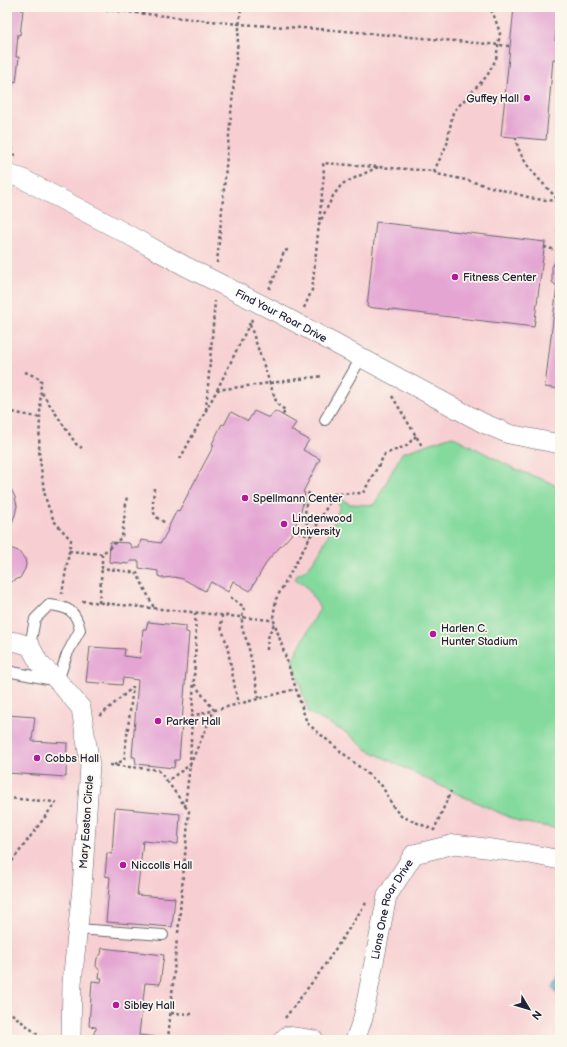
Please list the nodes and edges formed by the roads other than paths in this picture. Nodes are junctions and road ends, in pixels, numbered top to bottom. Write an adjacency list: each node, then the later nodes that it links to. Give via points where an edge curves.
1 (12, 168): 2 (street, Find Your Roar Drive, via 21,178)
2 (362, 358): 3 (lane); 4 (street, Find Your Roar Drive, via 509,434)
3 (325, 420)
4 (560, 444)
5 (7, 641): 6 (street)
6 (30, 646): 8 (street, Mary Easton Circle, via 39,663); 8 (lane, via 35,619 49,606 61,607 78,619 80,630 67,654)
7 (7, 671): 8 (lane)
8 (58, 681): 10 (street, Mary Easton Circle, via 81,708 90,765)
9 (560, 860): 15 (street, Lions One Roar Drive, via 455,844 414,854 387,896 363,1018)
10 (77, 929): 11 (lane); 13 (street, Mary Easton Circle, via 72,983)
11 (163, 935)
12 (282, 1032): 14 (street, via 287,1036)
13 (71, 1040)
14 (314, 1040)
15 (355, 1040)

